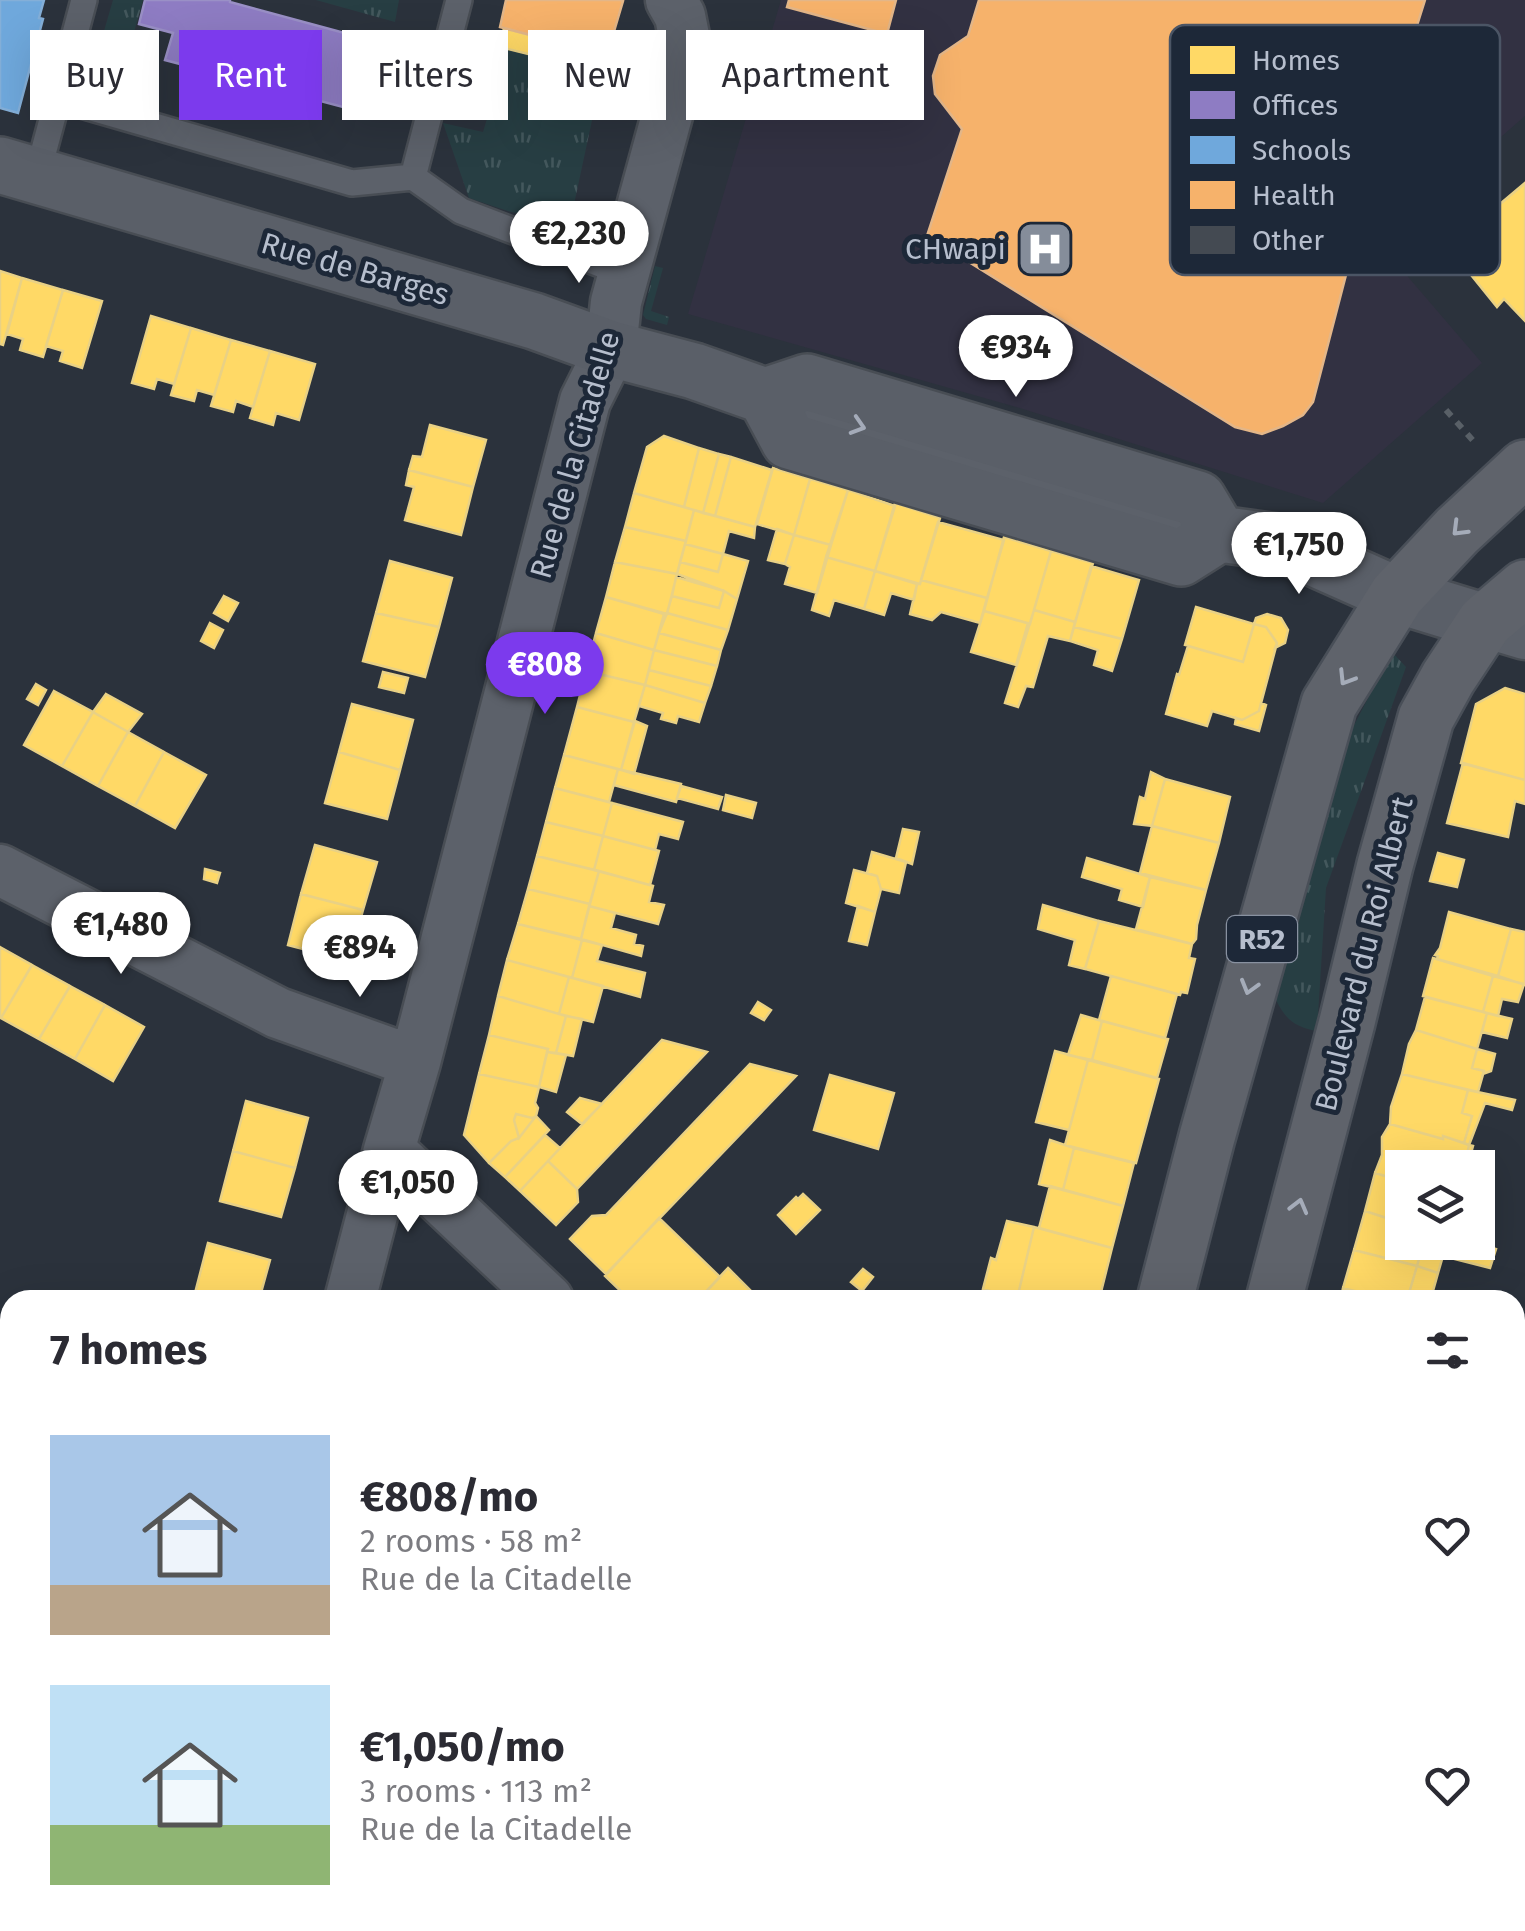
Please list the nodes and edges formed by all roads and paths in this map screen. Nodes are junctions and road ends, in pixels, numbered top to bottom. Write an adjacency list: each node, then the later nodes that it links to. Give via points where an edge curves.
1 (84, 0): 4 (lane)
2 (459, 0): 8 (lane)
3 (686, 4): 9 (street, Rue de la Citadelle, via 686,46)
4 (76, 30)
5 (43, 120): 7 (lane)
6 (133, 120): 8 (lane, via 352,183)
7 (18, 170): 10 (street, Rue de Barges)
8 (413, 177): 9 (lane, via 461,211)
9 (624, 272): 10 (street, Rue de la Citadelle)
10 (611, 349): 12 (street, Rue de Barges, via 766,396 806,382 1198,499 1219,534 1278,542); 15 (street, Rue de la Citadelle, via 586,401)
11 (1525, 468): 12 (main road, R52, one-way to 12)
12 (1398, 595): 13 (street, Rue de Barges); 19 (main road, R52, one-way to 19, via 1329,704)
13 (1512, 615): 20 (main road, Boulevard du Roi Albert, one-way to 13, via 1426,718 1448,678)
14 (0, 870): 15 (street, via 278,1013)
15 (415, 1062): 16 (street, Rue de la Citadelle)
16 (389, 1150): 17 (street, Rue de la Citadelle); 18 (street)
17 (353, 1290)
18 (537, 1290)
19 (1168, 1290)
20 (1277, 1290)

